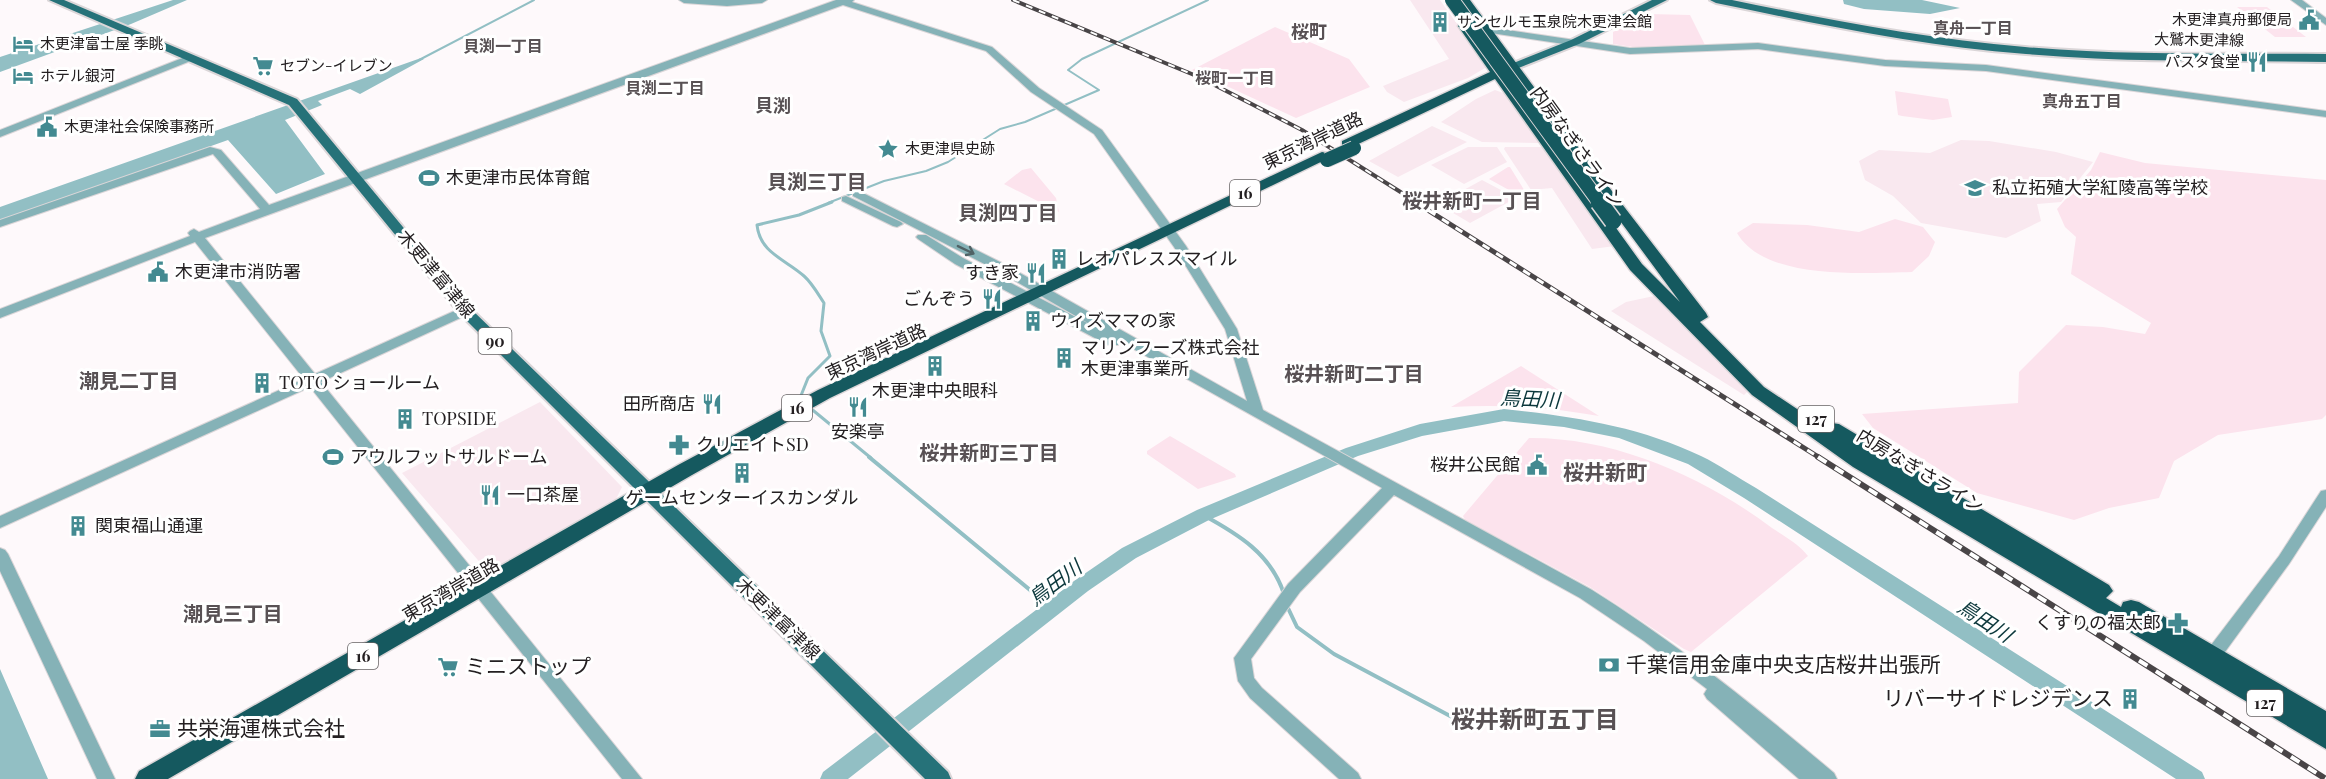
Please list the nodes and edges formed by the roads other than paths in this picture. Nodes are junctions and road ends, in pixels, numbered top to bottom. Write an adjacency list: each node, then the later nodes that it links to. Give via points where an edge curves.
1 (55, 0): 16 (main road, 木更津富津線 / 90)
2 (684, 0): 3 (street)
3 (762, 0)
4 (1446, 0): 18 (highway)
5 (1452, 0): 18 (highway, bridge)
6 (1464, 0): 13 (highway)
7 (1661, 0): 14 (main road)
8 (1716, 0): 15 (main road, via 1956,43)
9 (1739, 0): 15 (main road, via 1952,38)
10 (2296, 0): 12 (street)
11 (841, 1): 21 (street); 25 (street, via 994,52 1035,90 1098,132)
12 (2326, 22)
13 (1486, 30): 14 (street); 18 (highway)
14 (1575, 42): 18 (main road); 19 (street, via 1653,52 1758,46 1885,63 1986,68)
15 (2071, 53): 17 (main road, 大鷲木更津線)
16 (190, 58): 20 (street); 21 (main road, 木更津富津線 / 90, via 293,102)
17 (2326, 58)
18 (1505, 72): 25 (highway, 東京湾岸道路 / 16, bridge); 30 (highway, 127, bridge); 30 (highway, 内房なぎさライン / 127, via 1636,267); 40 (highway, 内房なぎさライン / 127, via 1714,333 1766,382 1796,406)
19 (2326, 114)
20 (0, 134)
21 (353, 175): 23 (street); 29 (main road, 木更津富津線 / 90)
22 (852, 197): 27 (street, via 959,261)
23 (265, 208): 24 (street, via 217,152 210,150); 26 (street)
24 (0, 224)
25 (1170, 233): 27 (highway, 東京湾岸道路 / 16); 33 (street, via 1231,329)
26 (196, 235): 28 (street); 31 (street); 32 (street)
27 (1039, 296): 33 (street); 35 (highway, 東京湾岸道路 / 16)
28 (0, 307)
29 (465, 311): 32 (street); 35 (main road, 木更津富津線 / 90)
30 (1681, 311): 40 (highway, 内房なぎさライン / 127, via 1758,392 1860,462)
31 (0, 314)
32 (312, 381): 37 (street); 39 (street)
33 (1254, 415): 34 (street)
34 (1389, 490): 48 (street, via 1294,588 1242,658 1246,681 1256,693); 49 (street, via 1619,626 1726,704); 50 (street, via 1547,571 1624,617 1733,698)
35 (652, 495): 39 (highway, 東京湾岸道路 / 16); 47 (main road, 木更津富津線 / 90)
36 (2326, 495): 40 (street, via 2284,560)
37 (0, 522)
38 (0, 554): 43 (street)
39 (484, 593): 44 (highway, 東京湾岸道路 / 16); 45 (highway, 東京湾岸道路 / 16); 46 (street)
40 (2208, 662): 41 (highway, 内房なぎさライン / 127); 42 (highway, 内房なぎさライン / 127)
41 (2326, 723)
42 (2326, 739)
43 (106, 779)
44 (147, 779)
45 (171, 779)
46 (633, 779)
47 (940, 779)
48 (1352, 779)
49 (1812, 779)
50 (1828, 779)

